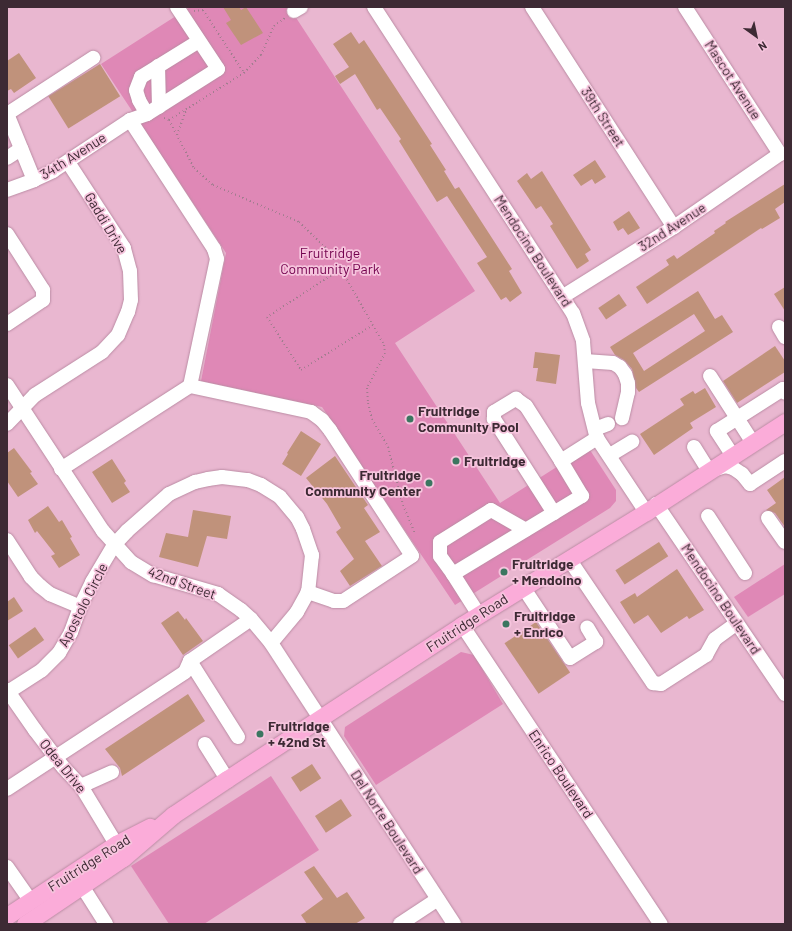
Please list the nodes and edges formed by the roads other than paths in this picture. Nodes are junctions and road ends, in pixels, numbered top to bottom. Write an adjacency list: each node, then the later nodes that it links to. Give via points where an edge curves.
1 (374, 7): 17 (street, Mendocino Boulevard)
2 (532, 7): 15 (street, 39th Street)
3 (685, 7): 10 (street, Mascot Avenue)
4 (179, 10): 5 (street)
5 (200, 41): 7 (street); 8 (street, 34th Avenue, via 218,69)
6 (93, 58): 9 (street, via 7,114)
7 (158, 66): 8 (street); 8 (street, via 141,77 136,90)
8 (143, 115): 12 (street, 34th Avenue); 22 (street, via 217,258)
9 (21, 149): 11 (street); 13 (street)
10 (780, 154): 15 (street, 32nd Avenue)
11 (7, 158)
12 (68, 162): 13 (street, 34th Avenue); 24 (street, Gaddi Drive, via 124,248 130,271 131,300 123,324 110,344 92,360 35,395)
13 (34, 180): 14 (street, 34th Avenue)
14 (7, 190)
15 (674, 227): 17 (street, 32nd Avenue)
16 (7, 234): 18 (street, via 43,290 43,300)
17 (562, 297): 19 (street, Mendocino Boulevard, via 580,330)
18 (7, 324)
19 (585, 360): 25 (street, via 613,363 625,374 628,392); 29 (street, Mendocino Boulevard, via 588,403)
20 (710, 376): 26 (street)
21 (7, 385): 24 (street, 42nd Street)
22 (190, 386): 37 (street); 51 (street, via 311,412 322,420 412,556 343,601 334,601)
23 (785, 393): 26 (street, via 782,389)
24 (22, 407): 28 (street, Gaddi Drive); 37 (street, 42nd Street)
25 (622, 418)
26 (738, 418): 31 (street); 34 (street, via 717,432)
27 (785, 422): 31 (main road, Fruitridge Road)
28 (7, 424)
29 (600, 430): 33 (street, Mendocino Boulevard); 35 (street)
30 (632, 442): 33 (street)
31 (753, 443): 34 (main road, Fruitridge Road)
32 (694, 447): 38 (street)
33 (610, 455): 39 (street, Mendocino Boulevard)
34 (733, 456): 38 (main road, Fruitridge Road)
35 (561, 461): 40 (street, via 582,496); 40 (street, via 526,406 516,399 494,412 494,419)
36 (785, 462): 38 (street, via 750,484 733,468 725,466)
37 (61, 470): 46 (street, 42nd Street)
38 (709, 471): 39 (main road, Fruitridge Road)
39 (651, 508): 47 (main road, Fruitridge Road); 55 (street, Mendocino Boulevard)
40 (554, 513): 43 (street)
41 (708, 516): 48 (street)
42 (768, 518): 45 (street)
43 (526, 530): 49 (street); 49 (street, via 491,510 440,542 440,556)
44 (7, 540): 52 (street, via 31,577 40,586 50,594)
45 (785, 542)
46 (114, 545): 51 (street, Apostolo Circle, via 169,494 208,479 222,477 248,480 280,497 297,517 312,555); 52 (street, Apostolo Circle); 54 (street, 42nd Street, via 131,562 153,575 218,594)
47 (569, 559): 50 (main road, Fruitridge Road); 55 (street, via 653,684 661,684 706,656 715,639)
48 (745, 573)
49 (453, 574): 53 (street)
50 (523, 587): 53 (main road, Fruitridge Road); 57 (street, via 570,658 596,642)
51 (308, 592): 58 (street, Apostolo Circle, via 297,612)
52 (80, 607): 60 (street, Apostolo Circle, via 72,632 59,653 42,670)
53 (479, 615): 56 (main road, Fruitridge Road)
54 (251, 619): 58 (street, 42nd Street); 59 (street)
55 (737, 623): 61 (street, Mendocino Boulevard)
56 (462, 625): 62 (main road, Fruitridge Road); 81 (street, Enrico Boulevard)
57 (587, 627)
58 (271, 643): 62 (street, 42nd Street)
59 (190, 661): 63 (street); 65 (street, via 185,672)
60 (8, 691): 65 (street, Odea Drive)
61 (785, 694)
62 (320, 719): 67 (main road, Fruitridge Road); 75 (street, Del Norte Boulevard)
63 (238, 737)
64 (205, 744): 67 (street)
65 (56, 758): 68 (street, Odea Drive); 69 (street)
66 (112, 772): 68 (street)
67 (227, 780): 70 (main road, Fruitridge Road)
68 (81, 786): 71 (street, Odea Drive)
69 (7, 789)
70 (173, 815): 71 (main road, Fruitridge Road); 73 (main road, Fruitridge Road, via 123,858)
71 (116, 844): 74 (main road, Fruitridge Road)
72 (7, 867): 74 (street)
73 (82, 886): 77 (main road, Fruitridge Road); 78 (street)
74 (30, 900): 76 (main road, Fruitridge Road)
75 (438, 900): 79 (street); 80 (street, Del Norte Boulevard)
76 (7, 916)
77 (25, 924)
78 (106, 924)
79 (400, 924)
80 (454, 924)
81 (660, 924)

